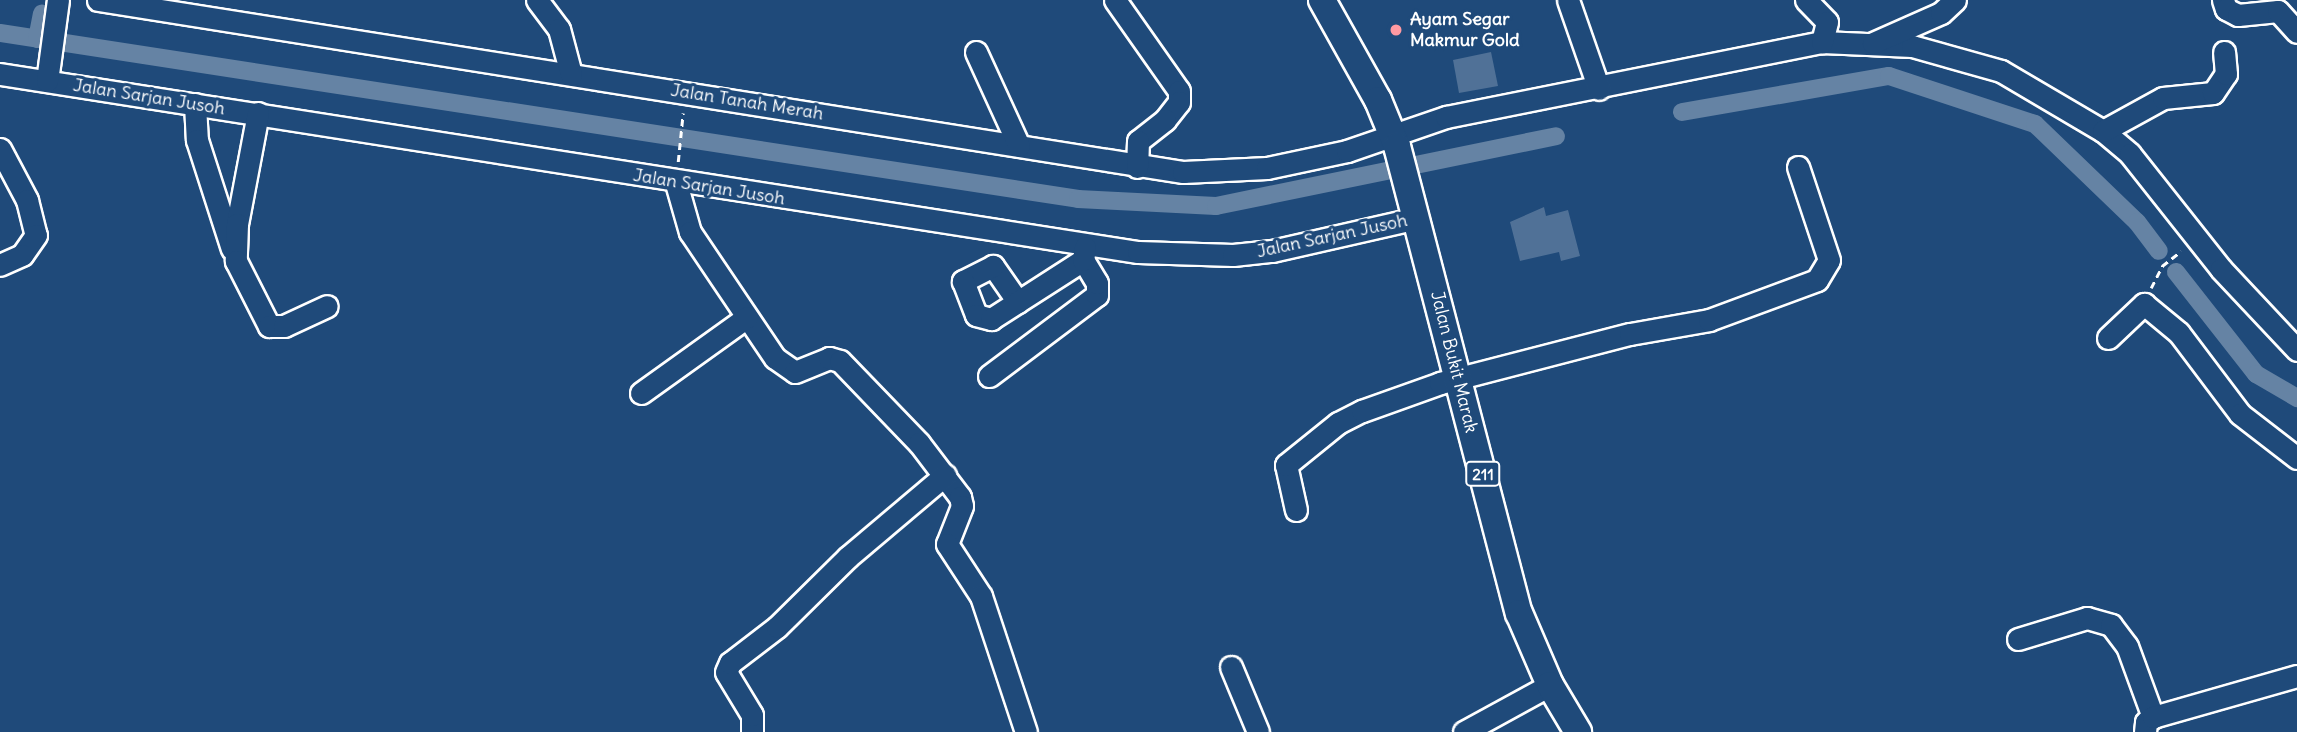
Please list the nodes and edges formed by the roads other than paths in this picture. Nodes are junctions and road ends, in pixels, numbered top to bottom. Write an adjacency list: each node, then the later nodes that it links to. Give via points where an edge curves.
1 (98, 0): 17 (street, Jalan Tanah Merah)
2 (537, 0): 17 (street, via 559,29)
3 (1115, 0): 25 (street, via 1180,91 1176,107 1138,141)
4 (1322, 0): 22 (main road, 211)
5 (1568, 0): 18 (street)
6 (1806, 0): 11 (street, via 1827,22)
7 (1955, 0): 12 (street, via 1941,13)
8 (2223, 0): 10 (street, via 2226,9 2238,15 2278,11)
9 (57, 7): 15 (street)
10 (2297, 32)
11 (1822, 42): 12 (street, Jalan Tanah Merah); 18 (street, Jalan Tanah Merah)
12 (1873, 43): 21 (street, Jalan Tanah Merah, via 1948,53 2001,71)
13 (975, 52): 23 (street)
14 (2224, 52): 21 (street, via 2226,74 2213,93 2163,99)
15 (48, 72): 16 (street, Jalan Sarjan Jusoh); 19 (street, Jalan Sarjan Jusoh)
16 (0, 74)
17 (571, 74): 23 (street, Jalan Tanah Merah)
18 (1599, 89): 22 (street, Jalan Tanah Merah, via 1446,117)
19 (195, 104): 20 (street, Jalan Sarjan Jusoh); 30 (street, via 197,140)
20 (257, 113): 27 (street, Jalan Sarjan Jusoh); 30 (street, via 237,224)
21 (2103, 131): 36 (street, Jalan Tanah Merah, via 2147,173 2197,239)
22 (1394, 140): 25 (street, Jalan Tanah Merah, via 1267,168 1182,172); 28 (main road, Jalan Bukit Marak / 211)
23 (1019, 146): 25 (street, Jalan Tanah Merah)
24 (0, 149): 31 (street, via 27,200 36,235 22,255)
25 (1137, 167)
26 (1798, 167): 38 (street, via 1829,260 1817,280 1709,320 1630,334)
27 (676, 174): 29 (street, Jalan Sarjan Jusoh); 34 (street, via 682,217)
28 (1415, 211): 29 (street, Jalan Sarjan Jusoh, via 1310,243 1233,255); 38 (main road, Jalan Bukit Marak / 211)
29 (1084, 253): 32 (street); 37 (street, via 1097,283 1097,295)
30 (236, 261): 33 (street, via 269,326 284,326)
31 (0, 265)
32 (1018, 302)
33 (327, 306)
34 (747, 317): 39 (street); 41 (street, via 785,369 795,372 829,358 839,361)
35 (2108, 338): 40 (street, via 2144,304 2179,333 2240,414)
36 (2297, 350)
37 (989, 376)
38 (1458, 379): 42 (street, via 1362,411 1292,457 1285,477); 46 (main road, Jalan Bukit Marak / 211, via 1519,612)
39 (640, 393)
40 (2297, 458)
41 (945, 475): 48 (street, via 730,663 726,671 752,715); 49 (street, via 962,506 948,549 981,596)
42 (1296, 510)
43 (2018, 639): 47 (street, via 2087,618 2110,625 2127,646)
44 (1231, 667): 50 (street)
45 (2297, 676): 47 (street)
46 (1550, 685): 51 (street); 52 (main road, Jalan Bukit Marak / 211)
47 (2149, 725)
48 (752, 732)
49 (1026, 732)
50 (1258, 732)
51 (1464, 732)
52 (1578, 732)

